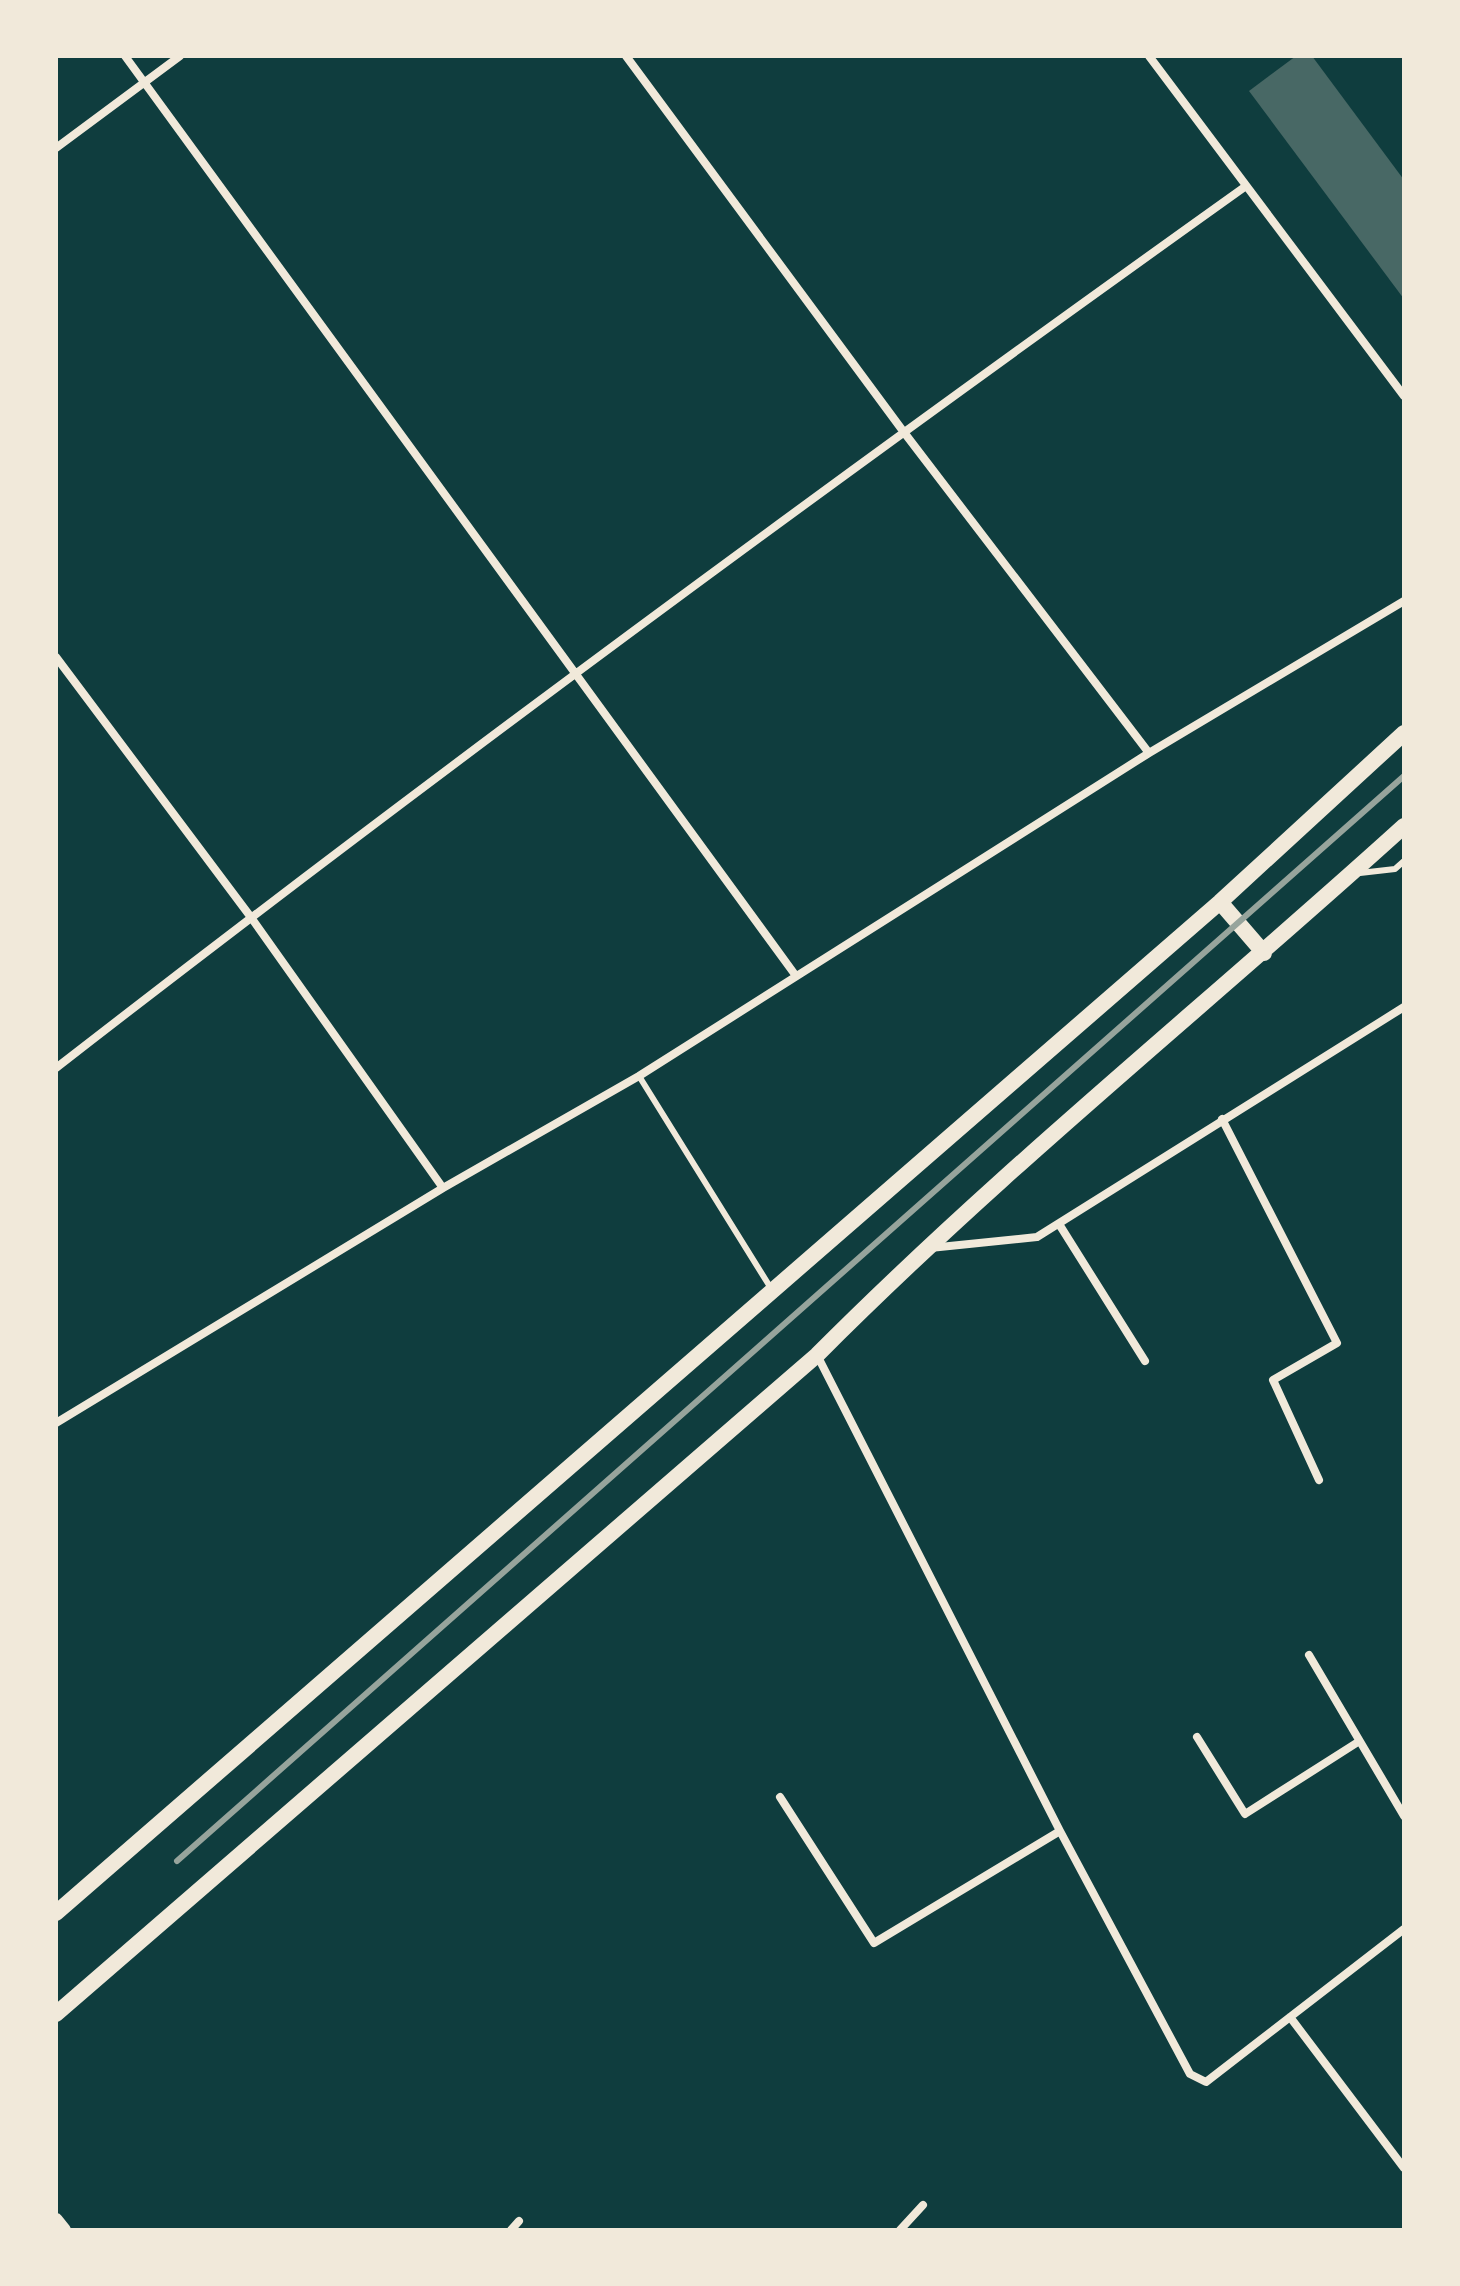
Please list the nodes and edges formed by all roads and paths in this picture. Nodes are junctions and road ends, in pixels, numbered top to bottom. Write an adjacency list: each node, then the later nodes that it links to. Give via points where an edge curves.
1 (125, 56): 5 (street)
2 (180, 56): 5 (street)
3 (626, 56): 9 (street)
4 (1149, 56): 7 (street)
5 (146, 82): 6 (street); 12 (street)
6 (56, 148)
7 (1246, 186): 8 (street); 9 (street)
8 (1404, 396)
9 (903, 431): 12 (street); 14 (street)
10 (1404, 601): 14 (street)
11 (56, 657): 19 (street)
12 (576, 673): 19 (street); 21 (street)
13 (1404, 733): 18 (main road)
14 (1149, 753): 21 (street)
15 (1404, 826): 17 (main road)
16 (1404, 861): 17 (lane, via 1395,869)
17 (1352, 873): 20 (main road)
18 (1220, 902): 20 (main road); 29 (main road)
19 (250, 916): 23 (street); 26 (street)
20 (1264, 953): 28 (main road)
21 (796, 976): 24 (street)
22 (1404, 1007): 25 (street)
23 (56, 1068)
24 (639, 1076): 26 (street); 29 (lane)
25 (1222, 1119): 27 (street); 33 (street, via 1337,1343 1273,1380)
26 (443, 1188): 32 (street)
27 (1059, 1224): 28 (street, via 1037,1237); 31 (street)
28 (922, 1249): 30 (main road)
29 (774, 1293): 40 (main road)
30 (817, 1355): 39 (street); 42 (main road)
31 (1145, 1361)
32 (56, 1423)
33 (1319, 1480)
34 (1309, 1655): 36 (street)
35 (1197, 1737): 36 (street, via 1245,1814)
36 (1358, 1742): 38 (street)
37 (780, 1797): 39 (street, via 874,1943)
38 (1404, 1816)
39 (1060, 1831): 43 (street, via 1190,2074 1206,2082)
40 (56, 1913)
41 (1404, 1929): 43 (street)
42 (56, 2014)
43 (1290, 2017): 44 (street)
44 (1404, 2168)
45 (923, 2205): 50 (street)
46 (56, 2220): 48 (street)
47 (519, 2221): 49 (street)
48 (64, 2230)
49 (511, 2230)
50 (900, 2230)

